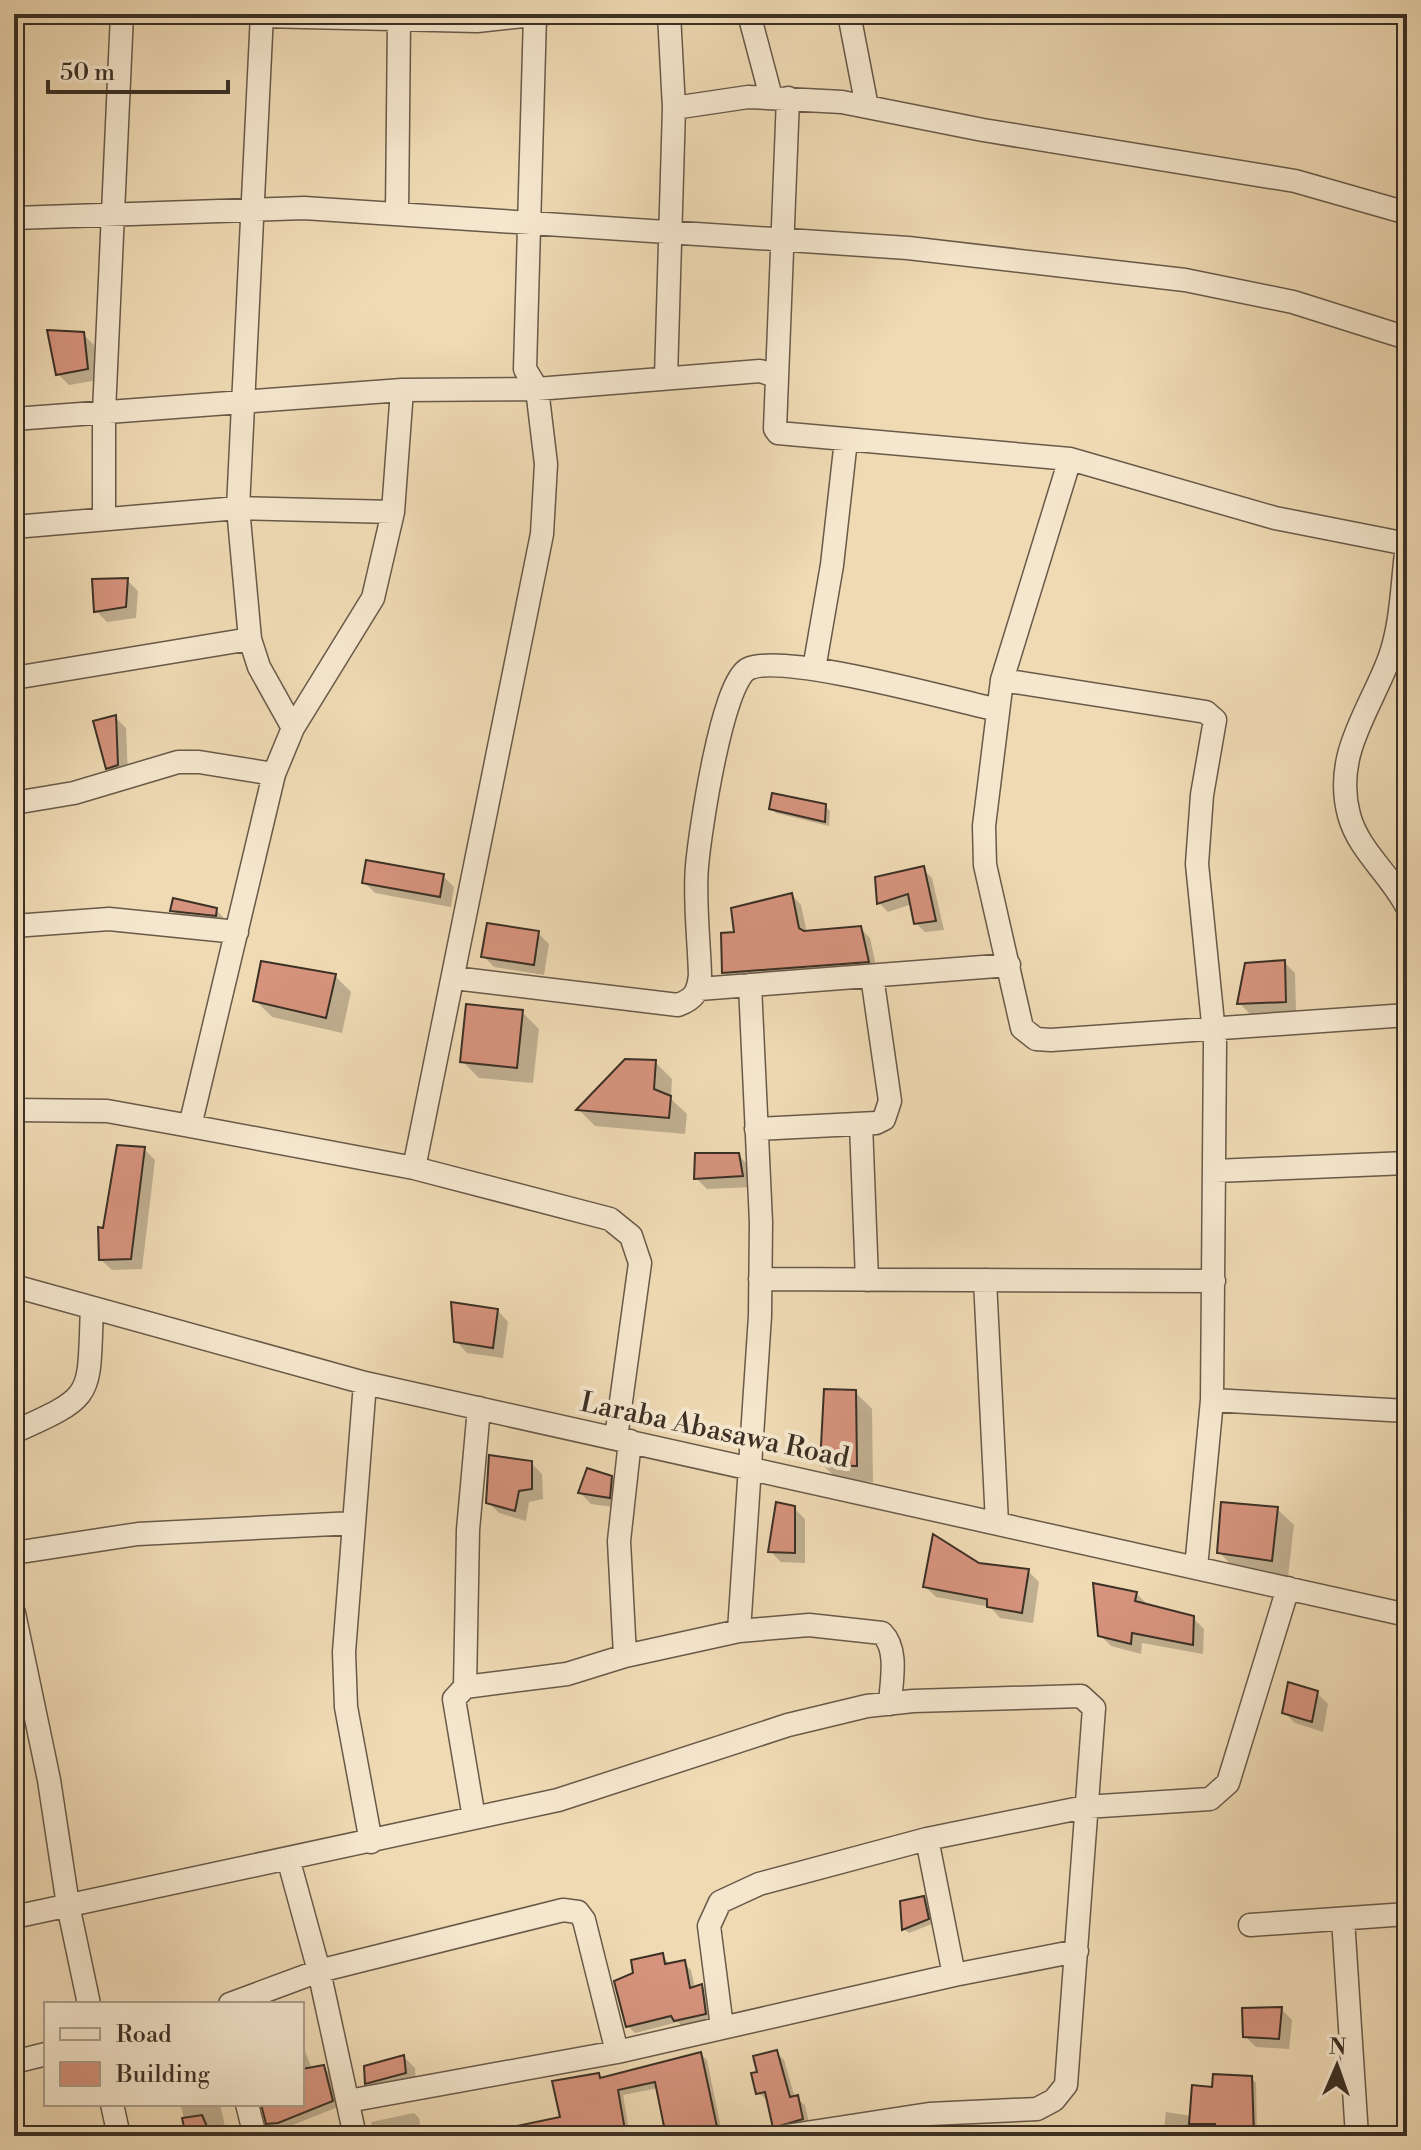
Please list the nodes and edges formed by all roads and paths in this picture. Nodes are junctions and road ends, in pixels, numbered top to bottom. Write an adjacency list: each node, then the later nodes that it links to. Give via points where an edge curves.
1 (122, 14): 12 (street)
2 (669, 14): 10 (street)
3 (749, 14): 8 (street)
4 (849, 14): 9 (street)
5 (262, 15): 7 (street); 11 (street)
6 (539, 15): 7 (street); 16 (street)
7 (399, 20): 13 (street)
8 (779, 97): 9 (street); 10 (street); 18 (street)
9 (867, 107): 14 (street, via 1295,181)
10 (674, 108): 17 (street)
11 (253, 208): 12 (street); 13 (street); 24 (street)
12 (111, 212): 15 (street); 25 (street)
13 (397, 212): 16 (street)
14 (1407, 213)
15 (14, 218)
16 (528, 221): 17 (street); 22 (street, via 525,369)
17 (672, 231): 18 (street); 21 (street)
18 (784, 239): 19 (street, via 1185,280 1293,302); 20 (street)
19 (1407, 338)
20 (776, 376): 21 (street, via 760,371); 27 (street, via 778,433)
21 (666, 377): 22 (street)
22 (537, 389): 23 (street); 47 (street, via 546,464 542,534)
23 (402, 390): 24 (street); 30 (street)
24 (242, 402): 25 (street); 29 (street)
25 (104, 412): 26 (street); 31 (street)
26 (14, 419)
27 (846, 440): 28 (street); 35 (street)
28 (1070, 459): 33 (street, via 1275,518); 37 (street)
29 (238, 508): 30 (street); 31 (street); 34 (street)
30 (393, 512): 39 (street, via 373,598)
31 (104, 519): 32 (street)
32 (14, 527)
33 (1407, 544): 42 (street, via 1389,659 1352,737 1344,775 1349,816 1364,847 1395,882)
34 (250, 639): 36 (street); 39 (street)
35 (814, 669): 38 (street); 49 (street, via 762,664 736,679 719,733 697,867)
36 (14, 678)
37 (1002, 680): 38 (street); 51 (street, via 1213,716 1197,864)
38 (998, 710): 45 (street, via 984,826 985,865)
39 (293, 728): 40 (street)
40 (274, 774): 41 (street, via 178,762 74,793); 44 (street)
41 (14, 803)
42 (1407, 907)
43 (14, 926): 44 (street, via 109,919)
44 (237, 932): 54 (street)
45 (1009, 965): 46 (street); 51 (street, via 1022,1028 1036,1039)
46 (872, 976): 48 (street); 53 (street, via 890,1101 884,1119)
47 (454, 978): 49 (street, via 678,1005); 57 (street)
48 (750, 985): 49 (street); 55 (street)
49 (699, 989)
50 (1407, 1015): 51 (street)
51 (1213, 1029): 58 (street)
52 (14, 1110): 54 (street, via 107,1111)
53 (861, 1124): 55 (street); 60 (street)
54 (190, 1126): 57 (street)
55 (756, 1129): 59 (street)
56 (1407, 1163): 58 (street)
57 (414, 1168): 70 (street, via 579,1208 610,1219 631,1236 640,1263)
58 (1215, 1171): 62 (street)
59 (760, 1279): 60 (street); 71 (street)
60 (867, 1280): 61 (street)
61 (985, 1280): 62 (street); 73 (street)
62 (1214, 1281): 66 (street)
63 (14, 1286): 64 (street, Laraba Abasawa Road)
64 (92, 1308): 65 (street, Laraba Abasawa Road); 69 (street, via 86,1389 74,1404)
65 (365, 1383): 67 (street, Laraba Abasawa Road); 72 (street)
66 (1212, 1400): 68 (street); 75 (street)
67 (479, 1408): 70 (street, Laraba Abasawa Road); 81 (street, via 468,1530)
68 (1407, 1411)
69 (14, 1432)
70 (623, 1440): 71 (street, Laraba Abasawa Road); 80 (street, via 619,1541)
71 (750, 1468): 73 (street, Laraba Abasawa Road); 79 (street)
72 (354, 1523): 74 (street, via 138,1534); 87 (street, via 344,1652 346,1707)
73 (997, 1523): 75 (street, Laraba Abasawa Road)
74 (14, 1553)
75 (1196, 1568): 76 (street, Laraba Abasawa Road)
76 (1288, 1588): 78 (street, Laraba Abasawa Road); 84 (street, via 1228,1783 1219,1794 1210,1799)
77 (14, 1613): 83 (street)
78 (1407, 1615)
79 (739, 1631): 80 (street); 82 (street, via 809,1625 882,1633 892,1649)
80 (625, 1656): 81 (street, via 567,1674)
81 (465, 1687): 85 (street, via 454,1699)
82 (890, 1704): 84 (street, via 1081,1696 1094,1708); 85 (street, via 788,1725 627,1780)
83 (24, 1711): 89 (street)
84 (1085, 1807): 86 (street); 94 (street)
85 (474, 1818): 87 (street)
86 (927, 1839): 96 (street); 99 (street, via 759,1884 720,1902 709,1926)
87 (371, 1842): 88 (street)
88 (288, 1858): 89 (street); 95 (street)
89 (68, 1905): 91 (street); 97 (street)
90 (1407, 1914): 92 (street)
91 (14, 1917)
92 (1343, 1919): 93 (street); 110 (street)
93 (1250, 1925)
94 (1077, 1951): 96 (street); 109 (street, via 1066,2085 1054,2100 1037,2109 929,2114)
95 (319, 1971): 98 (street); 100 (street, via 549,1911 578,1912); 103 (street)
96 (954, 1975): 99 (street)
97 (89, 2002)
98 (235, 2002)
99 (722, 2027): 100 (street)
100 (617, 2052): 103 (street)
101 (44, 2054): 102 (street)
102 (14, 2062)
103 (348, 2101): 108 (street)
104 (112, 2106): 106 (street)
105 (248, 2106): 107 (street)
106 (119, 2136)
107 (255, 2136)
108 (355, 2136)
109 (786, 2136)
110 (1357, 2136)

